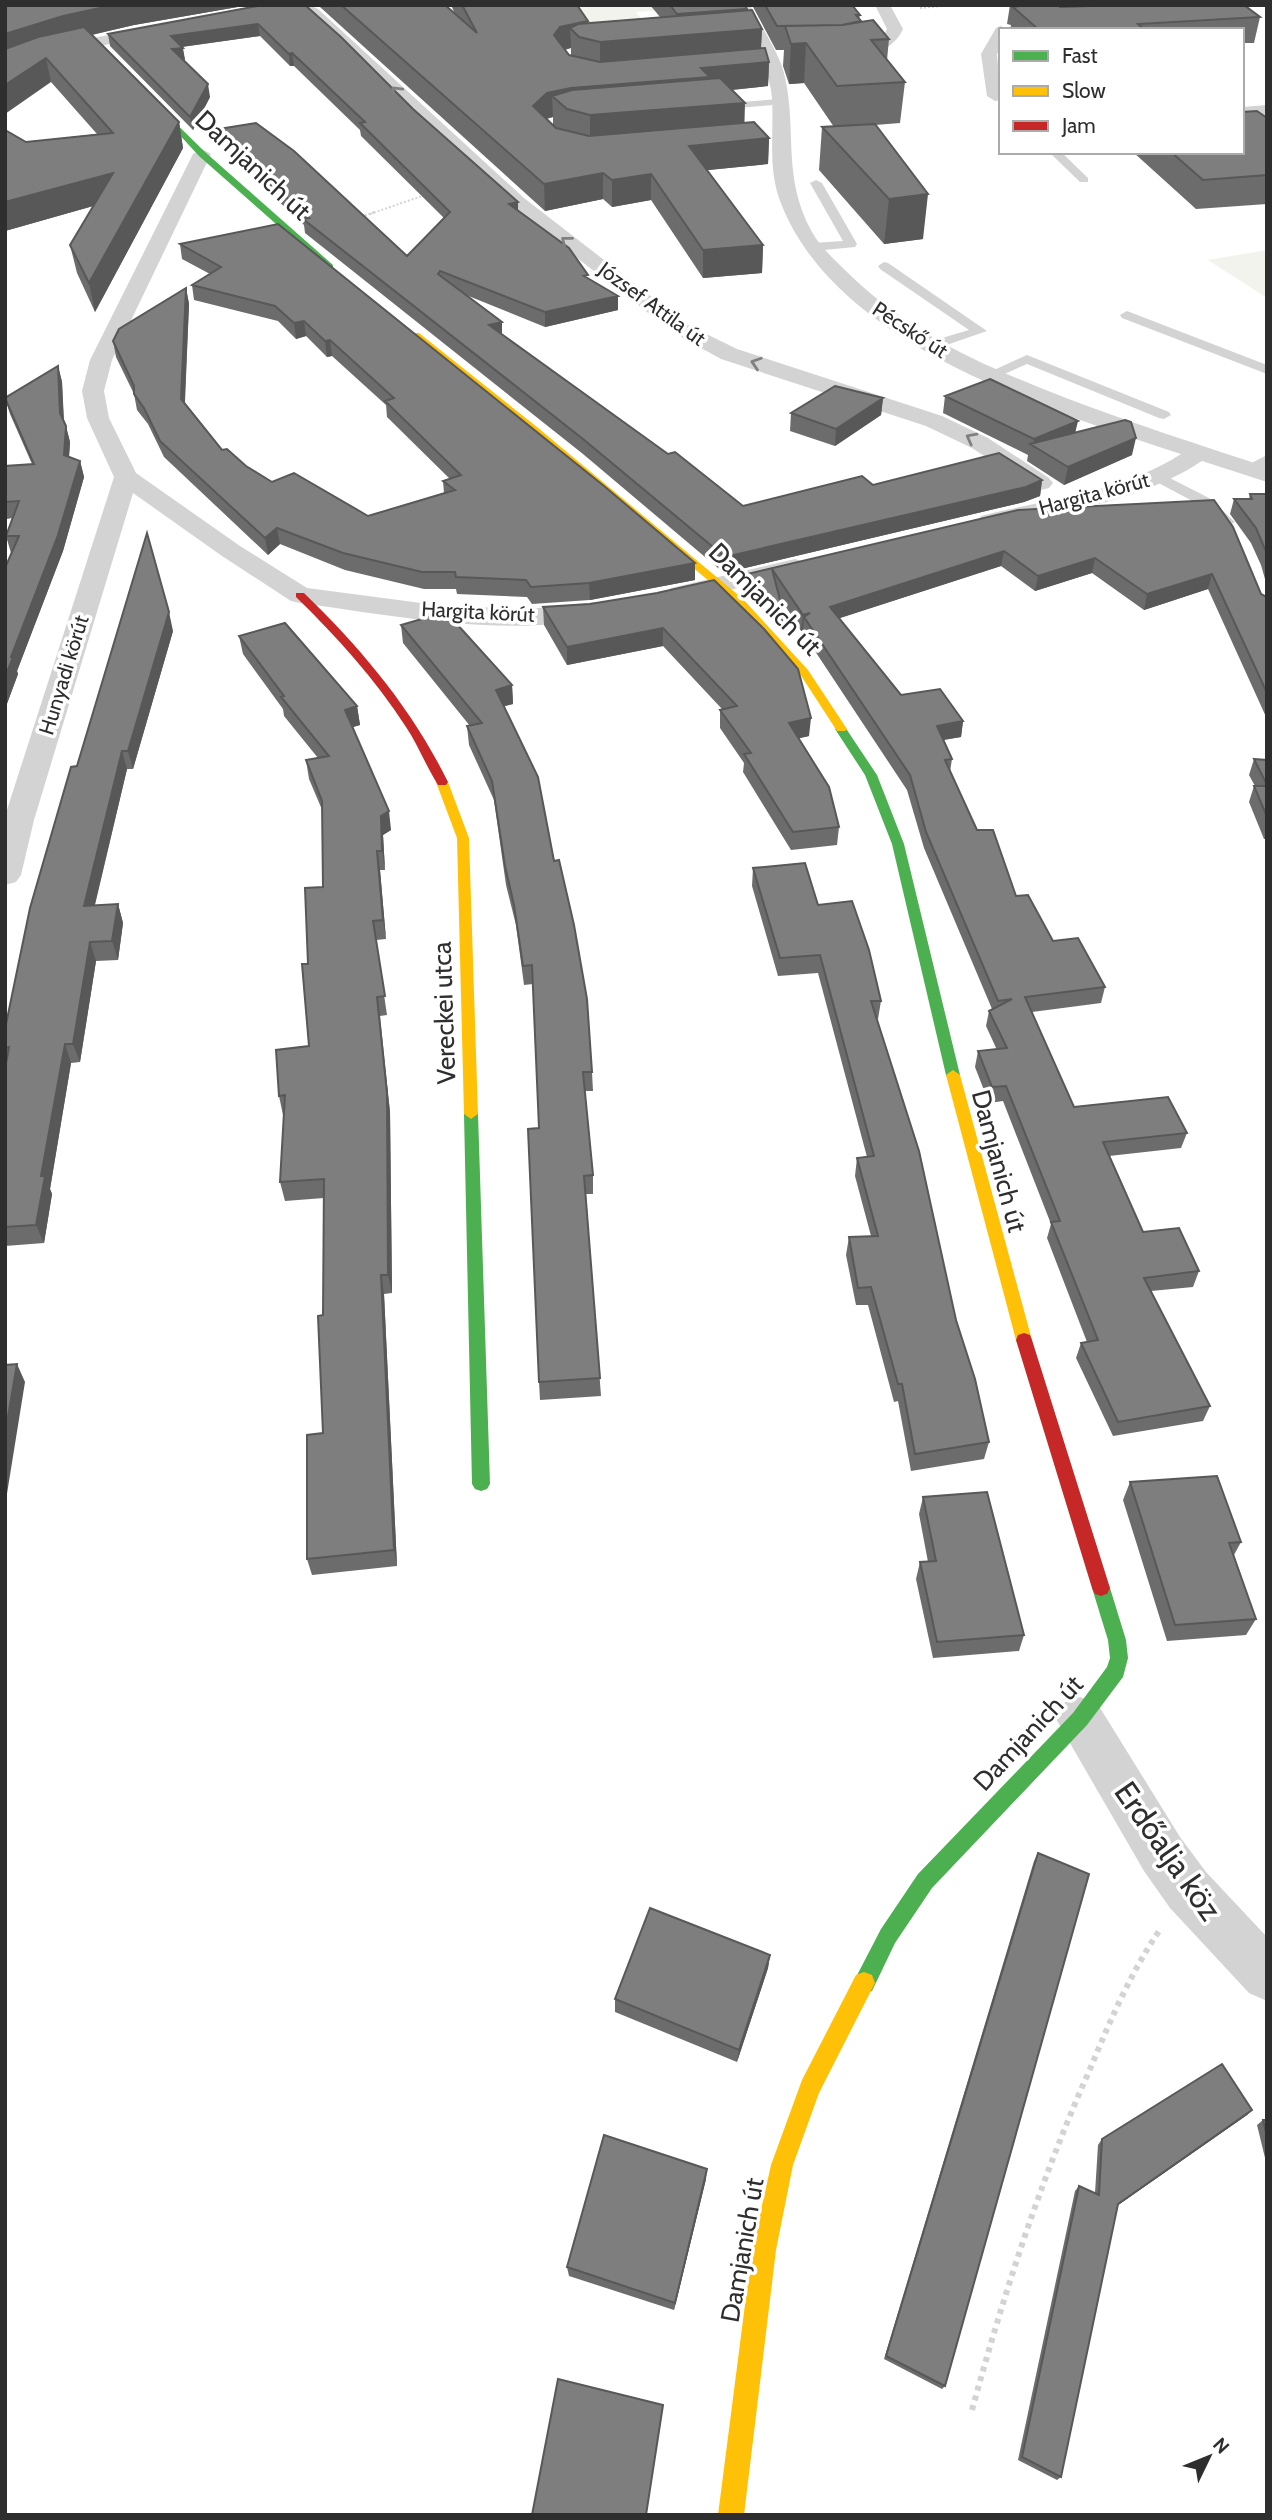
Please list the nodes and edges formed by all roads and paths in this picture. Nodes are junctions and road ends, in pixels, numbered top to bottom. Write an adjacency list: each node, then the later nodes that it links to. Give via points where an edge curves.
1 (742, 5): 12 (street, Pécskő út, via 750,37 771,63)
2 (882, 5): 7 (street, via 895,29 888,42 862,52)
3 (289, 6): 20 (street, József Attila út, one-way to 3, via 313,12)
4 (173, 27): 6 (street)
5 (999, 33): 11 (street, via 989,54)
6 (93, 42): 8 (street); 9 (street)
7 (822, 57)
8 (111, 61)
9 (5, 68)
10 (129, 79): 16 (street, Damjanich út)
11 (998, 98)
12 (780, 102): 13 (lane); 22 (street, Pécskő út, via 774,140 786,195)
13 (697, 108)
14 (1267, 110): 15 (street)
15 (1244, 111)
16 (202, 154): 21 (street, Damjanich út); 34 (street, Hargita körút, via 101,360 95,383 98,418)
17 (1056, 154): 18 (lane)
18 (1084, 180)
19 (816, 183): 22 (lane, via 850,244)
20 (500, 187): 21 (path, via 412,198 346,223); 36 (street, József Attila út, one-way to 20, via 980,443 934,421 754,363 692,336)
21 (304, 246): 24 (street, Damjanich út)
22 (813, 247): 27 (street, Pécskő út, via 860,296)
23 (884, 266): 27 (lane, via 980,331)
24 (345, 279)
25 (1127, 315): 28 (lane)
26 (398, 321): 40 (street, Damjanich út)
27 (930, 346): 29 (street, Pécskő út)
28 (1267, 370)
29 (988, 376): 30 (lane, via 1027,359); 31 (street, Pécskő út)
30 (1164, 415)
31 (1199, 453): 33 (street, Pécskő út); 35 (street, Hargita körút)
32 (1267, 459): 33 (lane)
33 (1257, 472)
34 (126, 477): 41 (street, Hargita körút); 44 (street, Hunyadi körút)
35 (1158, 477): 36 (street, Hargita körút); 38 (lane, via 1214,508)
36 (1069, 501): 37 (street, Hargita körút)
37 (963, 527)
38 (1236, 539)
39 (815, 562): 40 (street)
40 (721, 584): 42 (street); 47 (street, Damjanich út, via 791,655 827,704 871,775 898,844 990,1223 1045,1417 1117,1640 1116,1671)
41 (300, 595): 43 (street, Hargita körút, via 496,616); 46 (street, Vereckei utca, via 346,639 403,711 442,783 463,838)
42 (656, 600)
43 (618, 607)
44 (12, 820): 45 (street, Hunyadi körút)
45 (5, 875)
46 (481, 1484)
47 (1080, 1719): 48 (street, Erdőalja köz); 51 (street, Damjanich út, via 925,1881 888,1936 810,2088 782,2165 764,2250)
48 (1188, 1890): 49 (street, Erdőalja köz); 50 (path, via 1152,1942 1112,2016 1059,2136 999,2307)
49 (1267, 1975)
50 (972, 2410)
51 (731, 2515)

